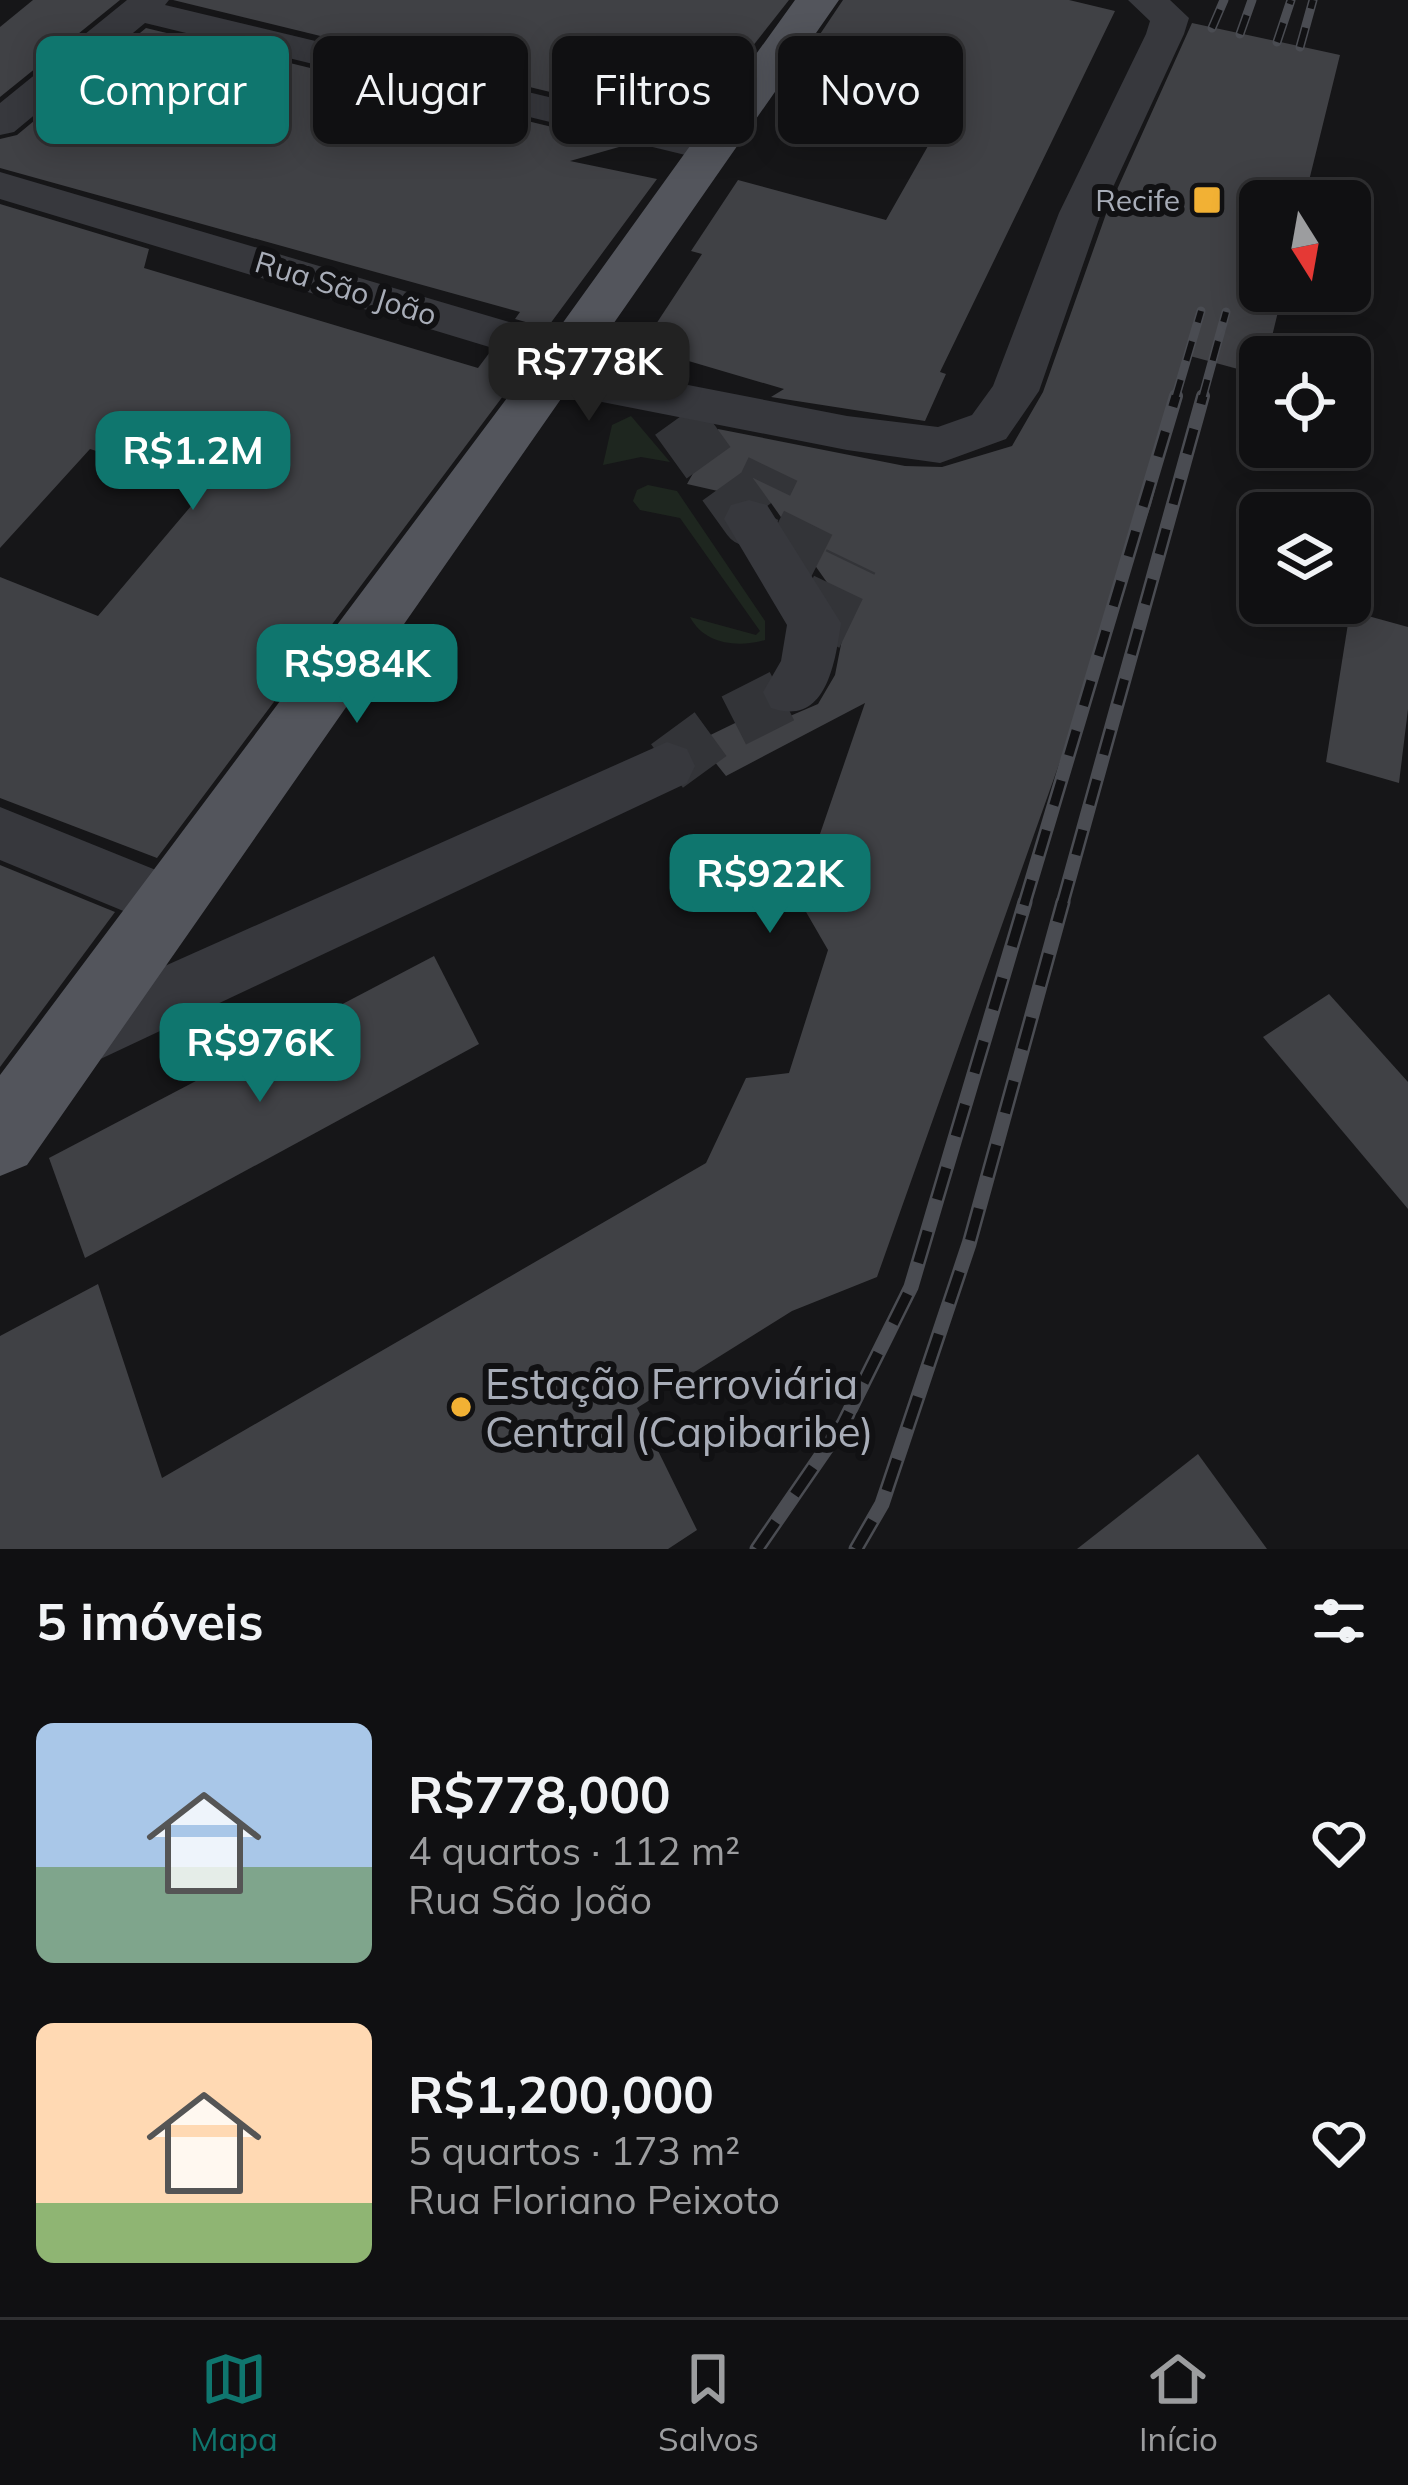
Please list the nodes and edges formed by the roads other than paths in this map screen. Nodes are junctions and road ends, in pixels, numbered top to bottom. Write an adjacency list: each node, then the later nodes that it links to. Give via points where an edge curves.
1 (817, 0): 5 (main road)
2 (1147, 0): 7 (street, Rua São João, via 1170,18 1166,34 1080,213 1015,391 989,427 940,445 670,410 602,385)
3 (144, 5): 4 (street); 5 (street)
4 (0, 123)
5 (710, 148): 7 (main road)
6 (0, 185): 7 (street, Rua São João)
7 (568, 355): 12 (main road)
8 (749, 519): 9 (street, via 814,623 807,667)
9 (790, 692)
10 (667, 766): 13 (street)
11 (0, 833): 12 (street)
12 (167, 902): 13 (main road)
13 (69, 1041): 14 (main road)
14 (0, 1138)

